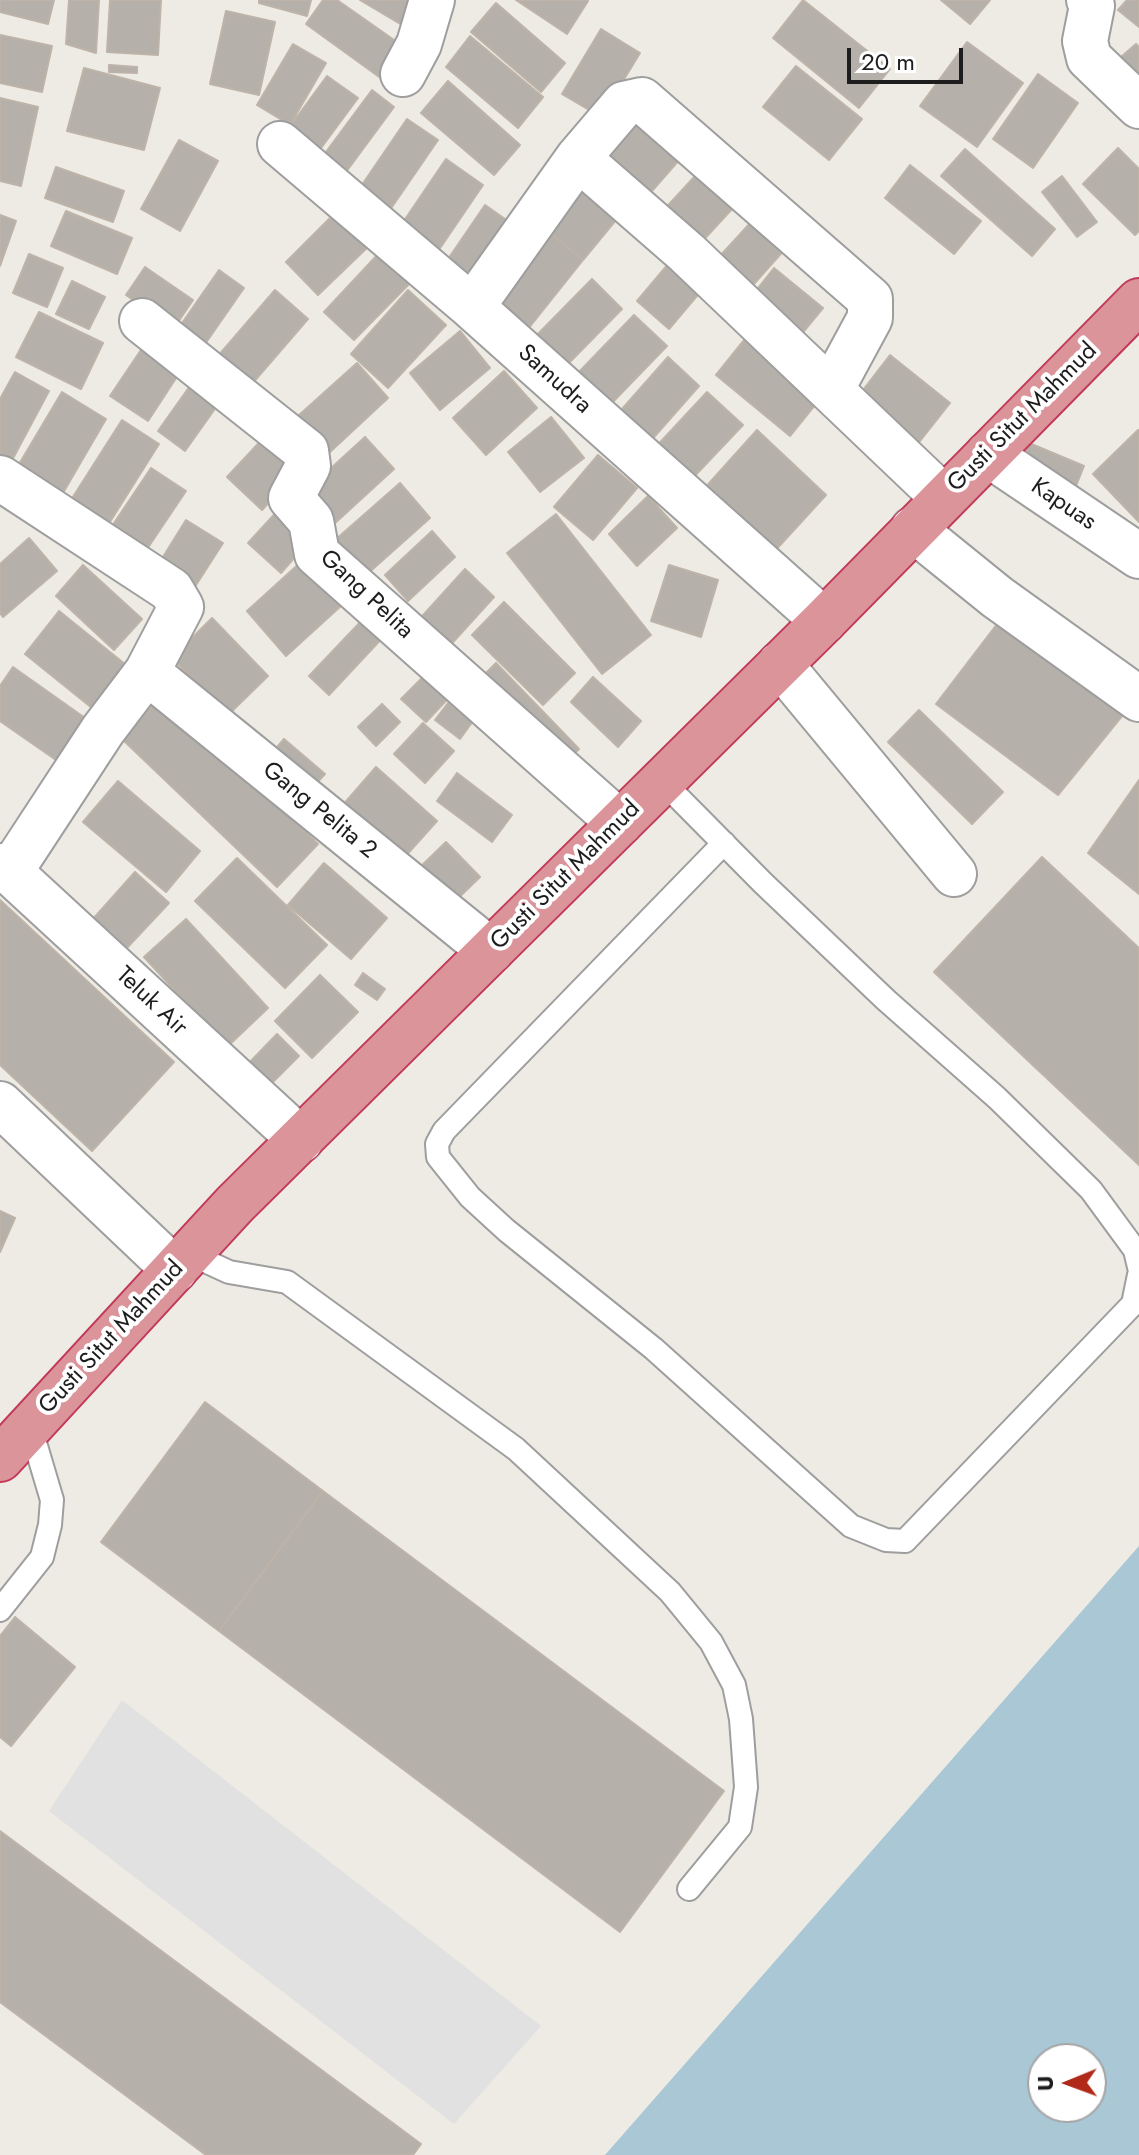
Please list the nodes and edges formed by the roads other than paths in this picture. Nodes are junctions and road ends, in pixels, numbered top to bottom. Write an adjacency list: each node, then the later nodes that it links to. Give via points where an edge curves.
1 (432, 0): 3 (street)
2 (1089, 0): 4 (street, via 1089,58)
3 (403, 74)
4 (1139, 106)
5 (280, 144): 8 (street, Samudra)
6 (578, 158): 8 (street); 10 (street); 10 (street, via 624,104 642,100 865,294 872,304 870,318)
7 (1139, 301): 11 (highway, Gusti Situt Mahmud)
8 (472, 307): 16 (street, Samudra)
9 (142, 321): 21 (street, Gang Pelita, via 306,451 308,466 291,498 311,521 317,554)
10 (831, 390): 13 (street)
11 (988, 454): 13 (highway, Gusti Situt Mahmud); 15 (street, Kapuas)
12 (0, 478): 18 (street, via 179,599 181,607)
13 (944, 498): 14 (highway, Gusti Situt Mahmud)
14 (913, 529): 16 (highway, Gusti Situt Mahmud); 19 (street)
15 (1139, 556)
16 (824, 621): 17 (highway, Gusti Situt Mahmud)
17 (780, 664): 20 (highway, Gusti Situt Mahmud); 24 (street)
18 (147, 672): 23 (street); 25 (street, Gang Pelita 2)
19 (1139, 699)
20 (662, 781): 21 (highway, Gusti Situt Mahmud); 22 (lane)
21 (620, 823): 25 (highway, Gusti Situt Mahmud)
22 (724, 843): 29 (lane, via 1091,1190 1135,1250); 30 (lane, via 444,1131 438,1157 470,1197 654,1349 851,1526 886,1540 905,1541 1133,1304)
23 (5, 869): 27 (street, Teluk Air)
24 (954, 874)
25 (491, 951): 27 (highway, Gusti Situt Mahmud)
26 (0, 1104): 28 (street)
27 (301, 1140): 28 (highway, Gusti Situt Mahmud)
28 (183, 1262): 31 (highway, Gusti Situt Mahmud); 34 (lane, via 287,1282 516,1449 670,1592 711,1642 734,1685 746,1787 740,1827)
29 (1139, 1267)
30 (1139, 1275)
31 (30, 1426): 32 (highway, Gusti Situt Mahmud); 33 (lane, via 52,1500 50,1525 42,1557)
32 (0, 1459)
33 (0, 1610)
34 (689, 1889)

